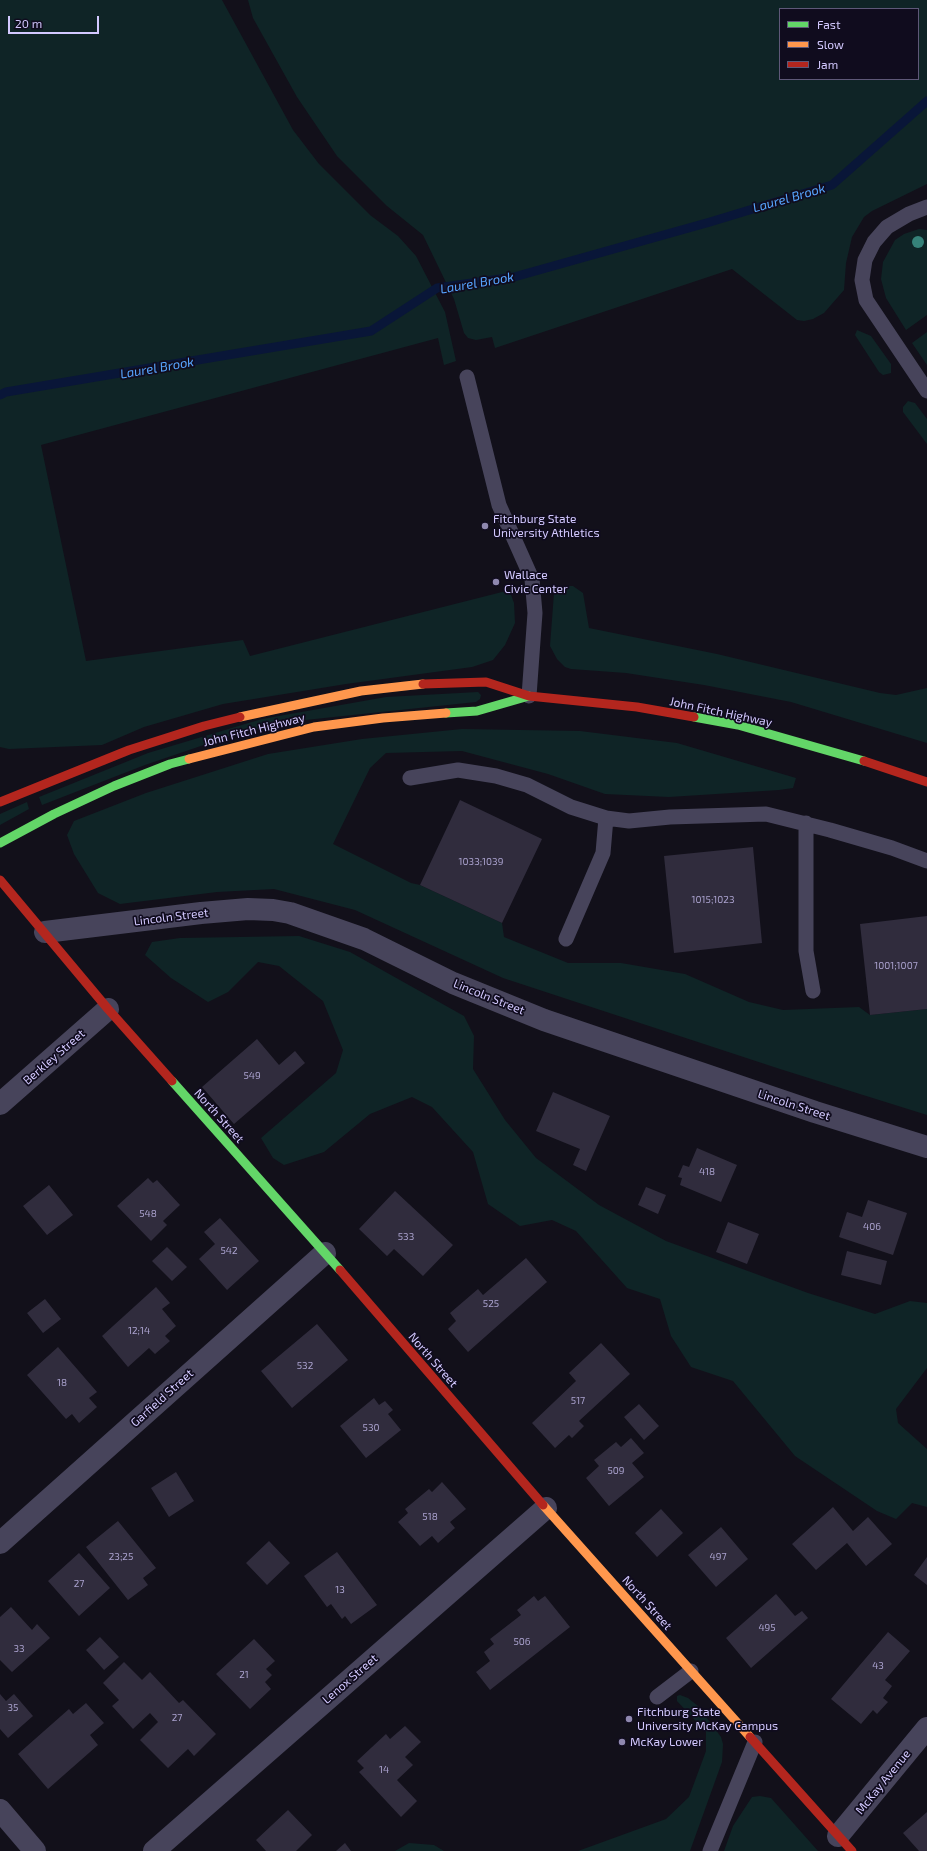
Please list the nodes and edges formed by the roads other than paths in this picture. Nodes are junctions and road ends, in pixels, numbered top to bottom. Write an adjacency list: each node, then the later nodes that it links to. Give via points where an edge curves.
1 (927, 207): 3 (lane, via 887,227 874,242 865,260 862,280 866,300)
2 (467, 377): 4 (lane, via 500,505 508,529 532,579 535,613)
3 (927, 390)
4 (529, 696): 6 (main road, John Fitch Highway, via 637,707 738,726 871,763); 7 (main road, John Fitch Highway, via 486,682 430,683 361,691 291,705 204,726 130,750); 10 (main road, John Fitch Highway, via 477,711 383,718 314,728 170,764 107,789)
5 (410, 778): 8 (lane, via 458,770 496,776 527,785 571,807)
6 (927, 782)
7 (0, 802)
8 (606, 818): 9 (lane, via 629,821 766,814); 14 (lane, via 603,853)
9 (806, 823): 11 (lane); 15 (lane, via 806,951)
10 (0, 843)
11 (927, 861)
12 (0, 880): 13 (main road, North Street)
13 (45, 932): 16 (main road, North Street); 18 (street, Lincoln Street, via 248,909 290,913 364,939 453,983 544,1020 808,1110)
14 (566, 939)
15 (813, 991)
16 (108, 1009): 17 (street, Berkley Street); 19 (main road, North Street)
17 (0, 1104)
18 (927, 1147)
19 (325, 1253): 20 (main road, North Street); 21 (street, Garfield Street)
20 (546, 1508): 22 (main road, North Street); 29 (street, Lenox Street)
21 (0, 1543)
22 (691, 1671): 23 (lane); 25 (main road, North Street)
23 (657, 1697)
24 (927, 1728): 27 (street, McKay Avenue)
25 (755, 1742): 27 (main road, North Street); 30 (lane)
26 (0, 1810): 28 (street)
27 (845, 1844)
28 (34, 1851)
29 (154, 1851)
30 (710, 1851)

